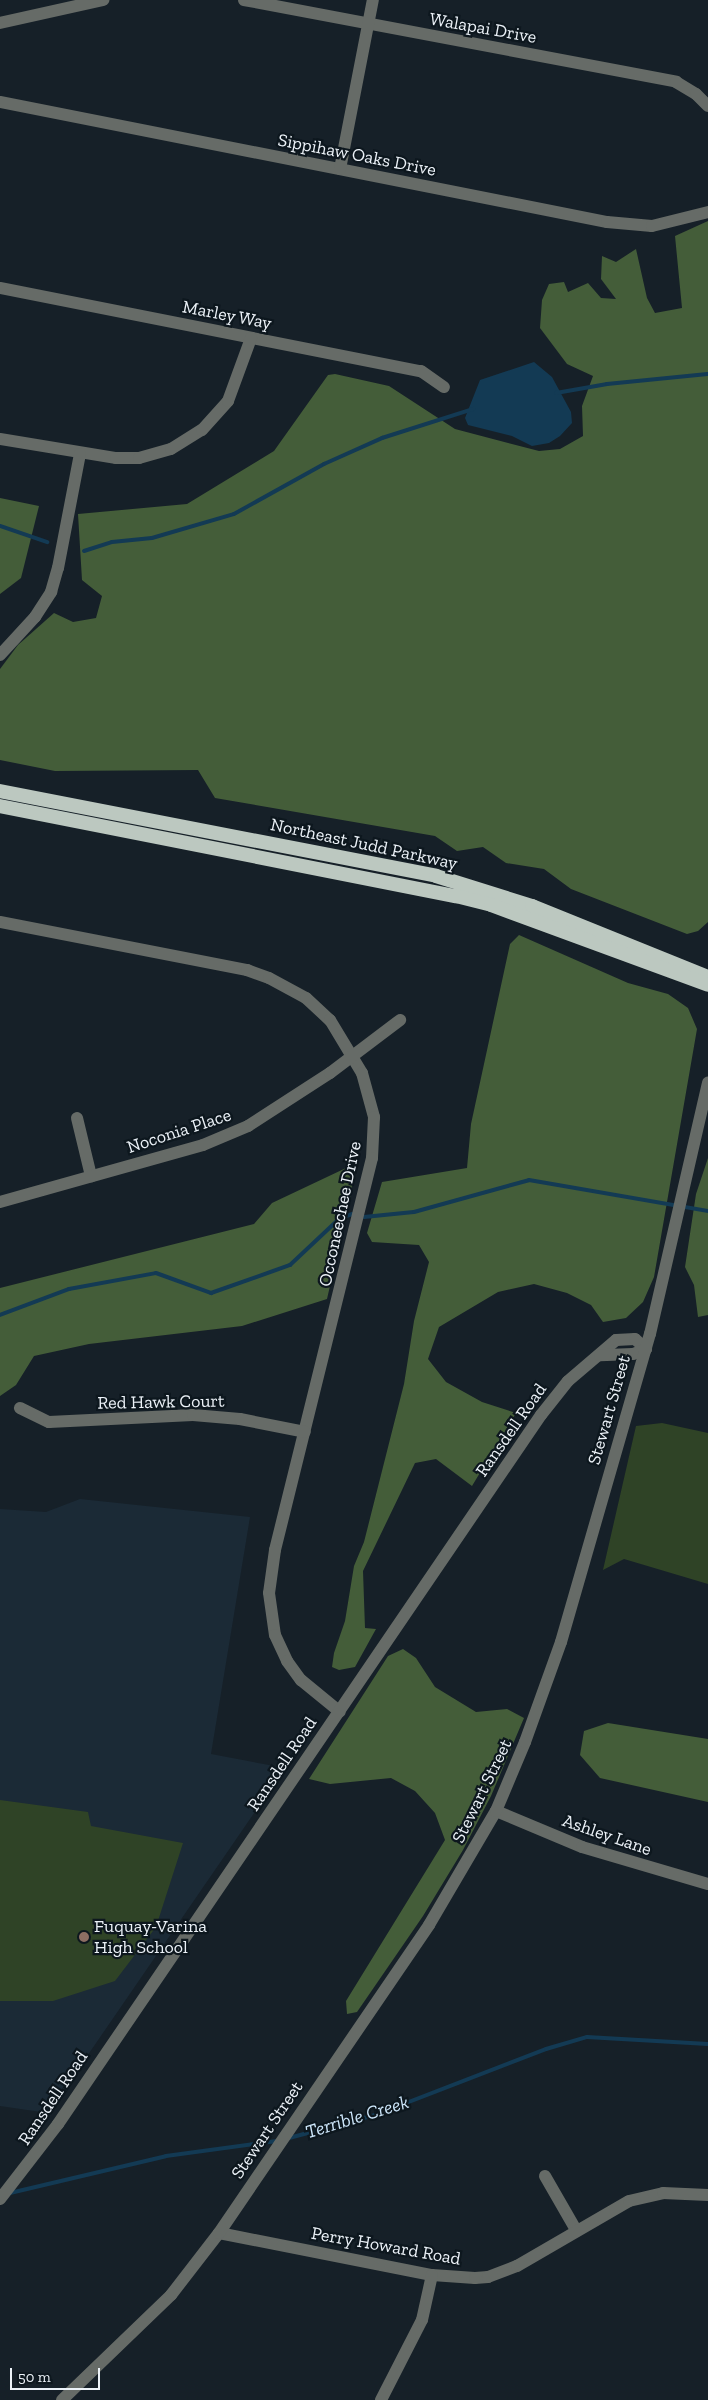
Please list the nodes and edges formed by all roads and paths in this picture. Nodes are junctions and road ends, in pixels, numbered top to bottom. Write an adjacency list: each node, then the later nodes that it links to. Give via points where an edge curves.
1 (103, 0): 4 (street)
2 (244, 0): 5 (street, Walapai Drive)
3 (373, 0): 5 (street)
4 (0, 23)
5 (368, 25): 7 (street, Walapai Drive, via 676,82); 8 (street)
6 (0, 102): 8 (street, Sippihaw Oaks Drive)
7 (708, 106)
8 (340, 169): 9 (street, Sippihaw Oaks Drive, via 607,222 652,226)
9 (708, 212)
10 (0, 288): 11 (street, Marley Way)
11 (251, 338): 12 (street, Marley Way, via 421,371); 14 (street, via 228,401 189,440 139,458)
12 (444, 387)
13 (0, 439): 14 (street)
14 (80, 454): 15 (street, via 58,568 50,592 35,617)
15 (0, 655)
16 (0, 791): 19 (highway, Northeast Judd Parkway, via 436,876 532,906)
17 (0, 806): 20 (highway, Northeast Judd Parkway, via 456,896 491,905)
18 (0, 922): 22 (street, Occoneechee Drive, via 269,978 289,986 321,1011 340,1033)
19 (708, 977)
20 (708, 985)
21 (400, 1020): 22 (street, Noconia Place)
22 (352, 1054): 25 (street, Noconia Place, via 311,1086 248,1126 202,1145); 29 (street, Occoneechee Drive, via 372,1102 372,1158)
23 (708, 1083): 27 (street, Stewart Street)
24 (77, 1118): 25 (street)
25 (91, 1176): 26 (street, Noconia Place)
26 (0, 1202)
27 (646, 1349): 30 (street, Ransdell Road, via 633,1354 600,1355 568,1381 541,1415); 31 (street, Stewart Street, via 556,1658 526,1742)
28 (20, 1408): 29 (street, Red Hawk Court, via 49,1422 193,1415 240,1419)
29 (305, 1432): 30 (street, Occoneechee Drive, via 272,1564 270,1610 279,1649 286,1661 301,1680)
30 (340, 1712): 35 (street, Ransdell Road, via 46,2142)
31 (496, 1811): 32 (street, Ashley Lane, via 582,1847); 37 (street, Stewart Street, via 429,1925)
32 (708, 1884)
33 (545, 2176): 36 (street)
34 (708, 2195): 36 (street, Perry Howard Road, via 646,2196 603,2214)
35 (0, 2200)
36 (576, 2230): 38 (street, Perry Howard Road, via 517,2266 488,2277)
37 (219, 2234): 38 (street, Perry Howard Road); 39 (street, Stewart Street, via 171,2295)
38 (432, 2274): 40 (street, via 422,2320)
39 (62, 2400)
40 (381, 2400)

